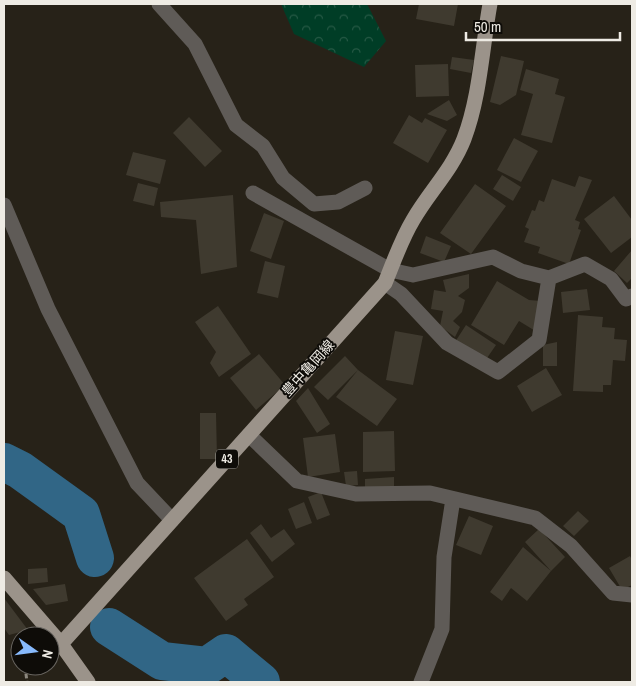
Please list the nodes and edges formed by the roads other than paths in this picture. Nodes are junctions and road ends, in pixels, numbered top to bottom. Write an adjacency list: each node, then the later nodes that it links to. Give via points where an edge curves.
1 (159, 4): 3 (street, via 195,44 236,125 263,146 283,178 314,204 338,202)
2 (490, 4): 6 (main road, 豊中亀岡線 / 43, via 464,139 448,171 414,218)
3 (365, 188)
4 (253, 193): 6 (street)
5 (4, 204): 11 (street, via 48,309 137,483)
6 (387, 276): 7 (street, via 413,275 493,258 520,271); 7 (street, via 447,343 498,372 539,340); 9 (main road, 豊中亀岡線 / 43)
7 (549, 278): 8 (street, via 585,264 612,279)
8 (630, 300)
9 (249, 435): 10 (street, via 297,481 356,494 430,494); 11 (main road, 豊中亀岡線 / 43)
10 (453, 499): 13 (street, via 535,518 571,546 613,593); 17 (street, via 444,557 442,630)
11 (172, 520): 15 (main road, 豊中亀岡線 / 43)
12 (4, 578): 14 (main road)
13 (632, 596)
14 (45, 626)
15 (60, 644): 16 (main road)
16 (88, 682)
17 (421, 682)

